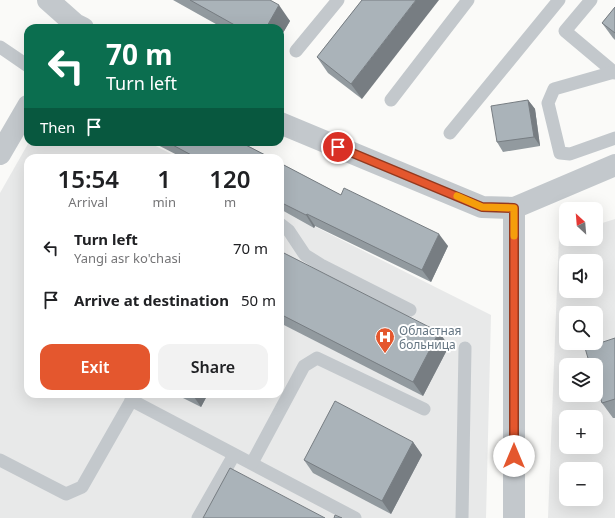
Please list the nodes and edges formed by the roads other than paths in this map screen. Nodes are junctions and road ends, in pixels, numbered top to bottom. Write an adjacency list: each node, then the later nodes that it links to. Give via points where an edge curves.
1 (48, 0): 6 (street)
2 (338, 0): 8 (lane)
3 (468, 0): 11 (lane)
4 (558, 0): 14 (lane)
5 (591, 0): 10 (lane, via 565,32)
6 (74, 24)
7 (0, 47): 9 (lane)
8 (296, 51)
9 (24, 63)
10 (614, 73): 15 (lane, via 554,90 548,103 560,153 570,154)
11 (391, 100)
12 (24, 113): 16 (street)
13 (284, 125): 18 (street, via 482,207)
14 (450, 133)
15 (615, 138)
16 (0, 154)
17 (615, 165): 18 (street)
18 (514, 208): 31 (street)
19 (284, 228): 20 (lane, via 305,255)
20 (410, 310)
21 (465, 348): 30 (lane)
22 (132, 398): 26 (lane, via 82,487 66,494)
23 (135, 398): 25 (lane)
24 (424, 409): 27 (lane, via 317,358 304,366)
25 (234, 455): 27 (lane); 28 (lane)
26 (0, 460)
27 (252, 463): 29 (lane)
28 (198, 518)
29 (355, 518)
30 (462, 518)
31 (514, 518)

